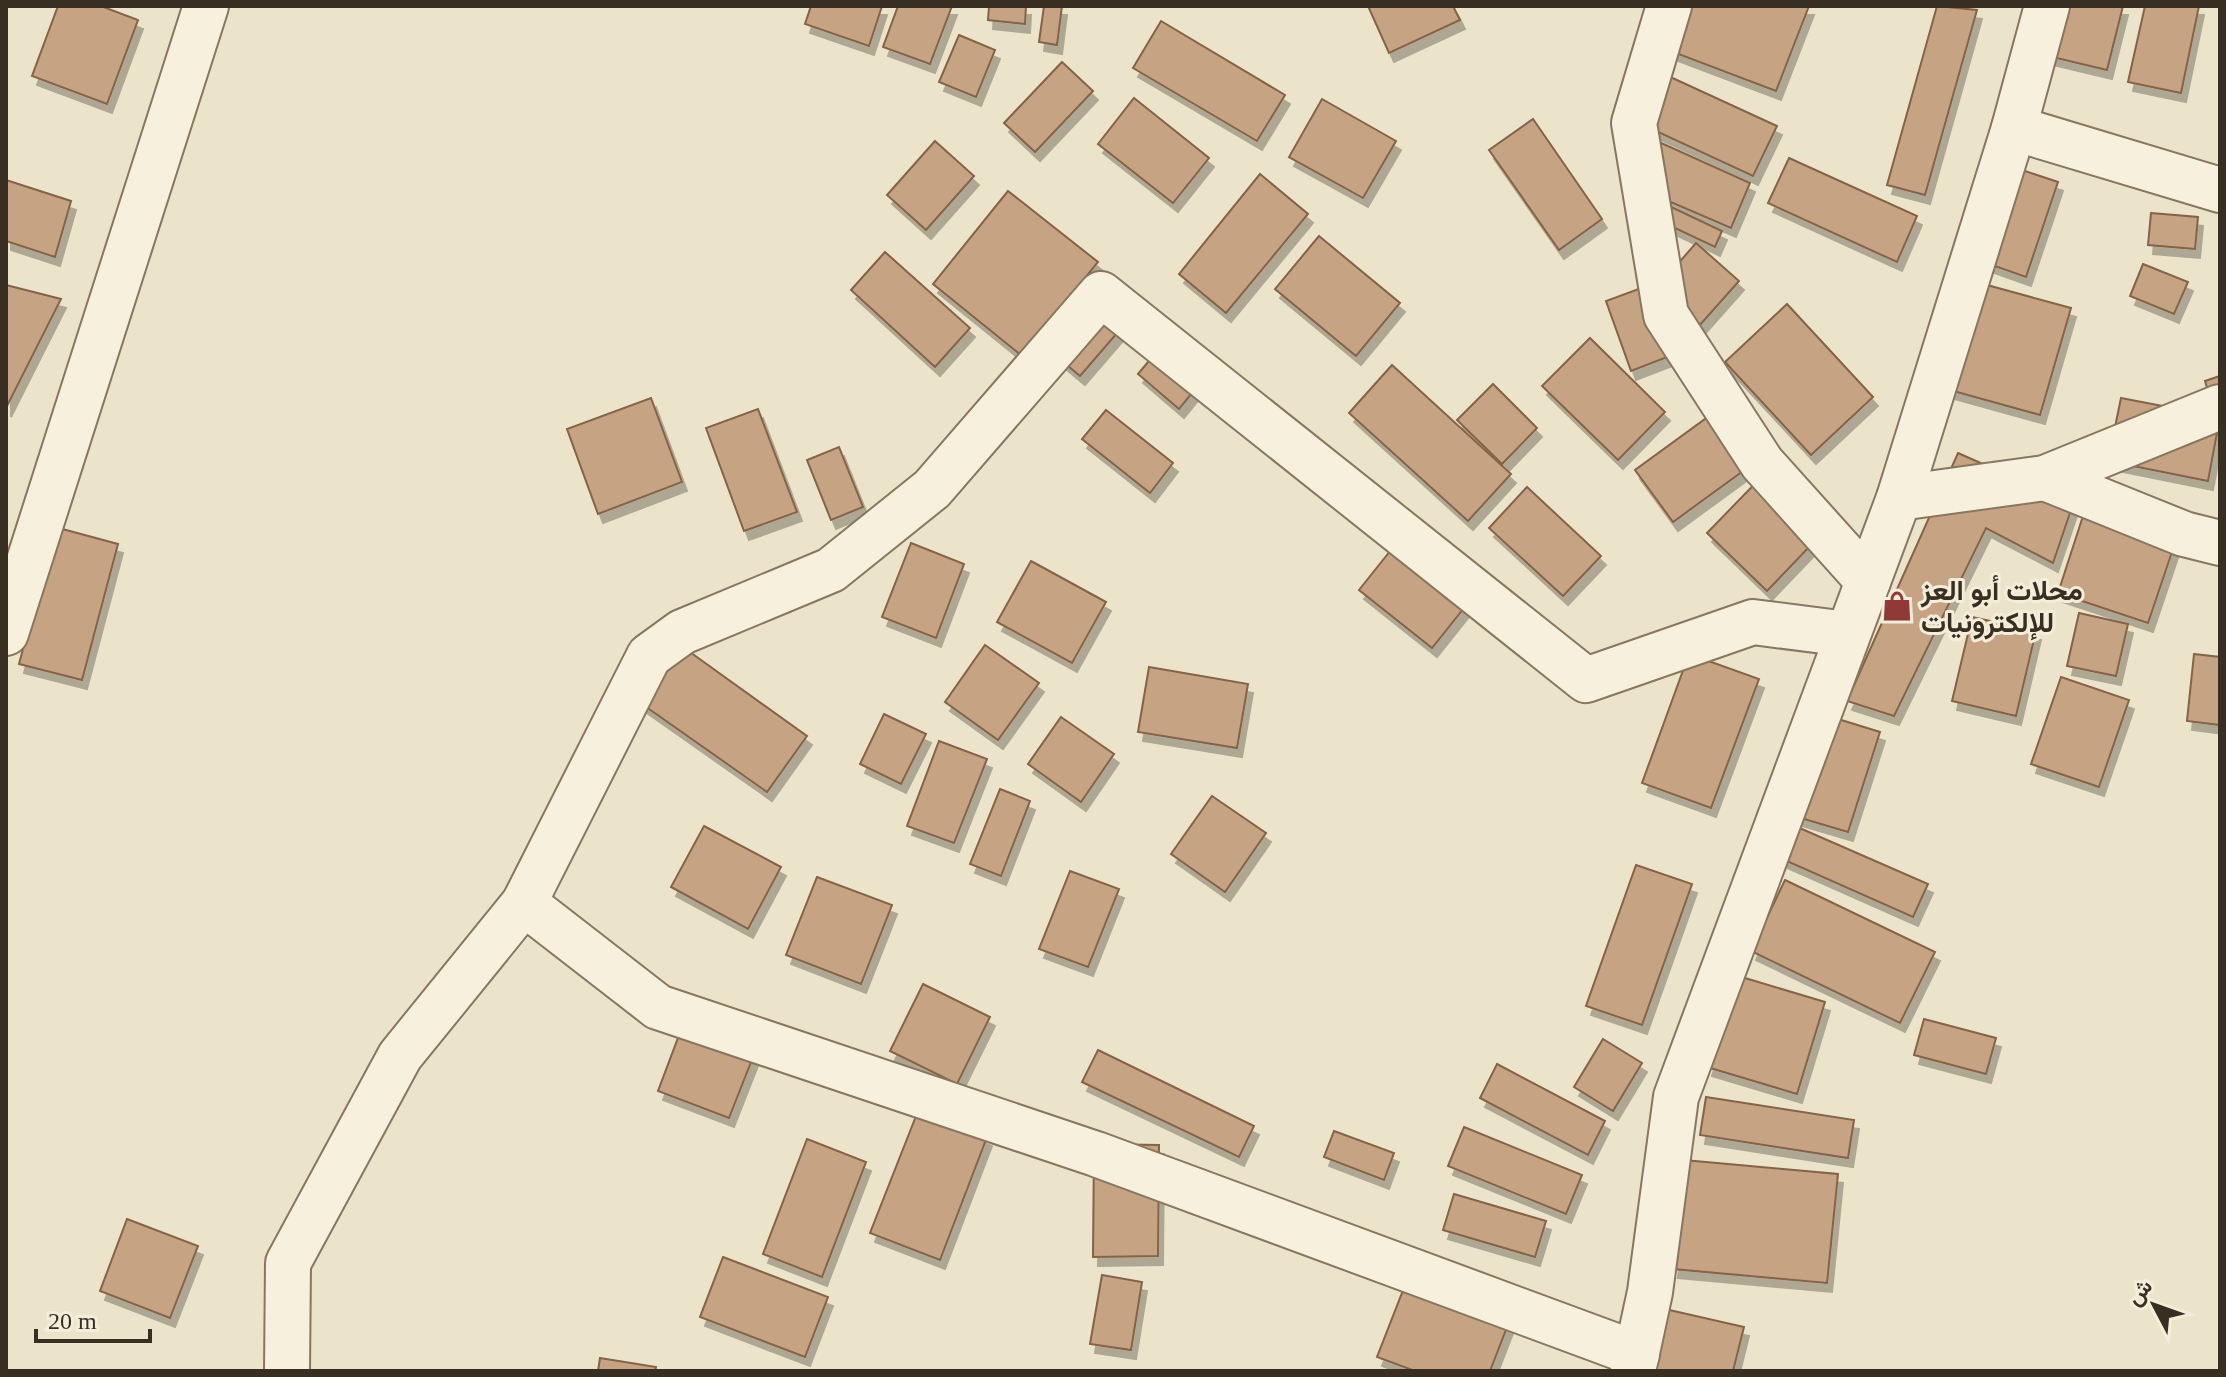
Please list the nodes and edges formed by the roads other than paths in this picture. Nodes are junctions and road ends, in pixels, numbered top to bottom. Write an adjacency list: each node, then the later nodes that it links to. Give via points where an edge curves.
1 (206, 6): 11 (street)
2 (1669, 6): 10 (street, via 1634,123 1666,315 1762,463)
3 (2047, 6): 4 (street)
4 (2014, 128): 5 (street); 8 (street)
5 (2220, 190)
6 (2220, 407): 7 (street)
7 (2045, 478): 8 (street); 9 (street, via 2184,534)
8 (1899, 498): 10 (street)
9 (2220, 543)
10 (1868, 581): 12 (street)
11 (6, 633)
12 (1847, 634): 13 (street, via 1753,622 1586,680 1101,294 932,489 831,570 682,632 649,656); 14 (street, via 1676,1097 1650,1292)
13 (524, 903): 14 (street, via 658,1007 1096,1154); 15 (street, via 400,1056 288,1263)
14 (1635, 1362)
15 (287, 1371)

